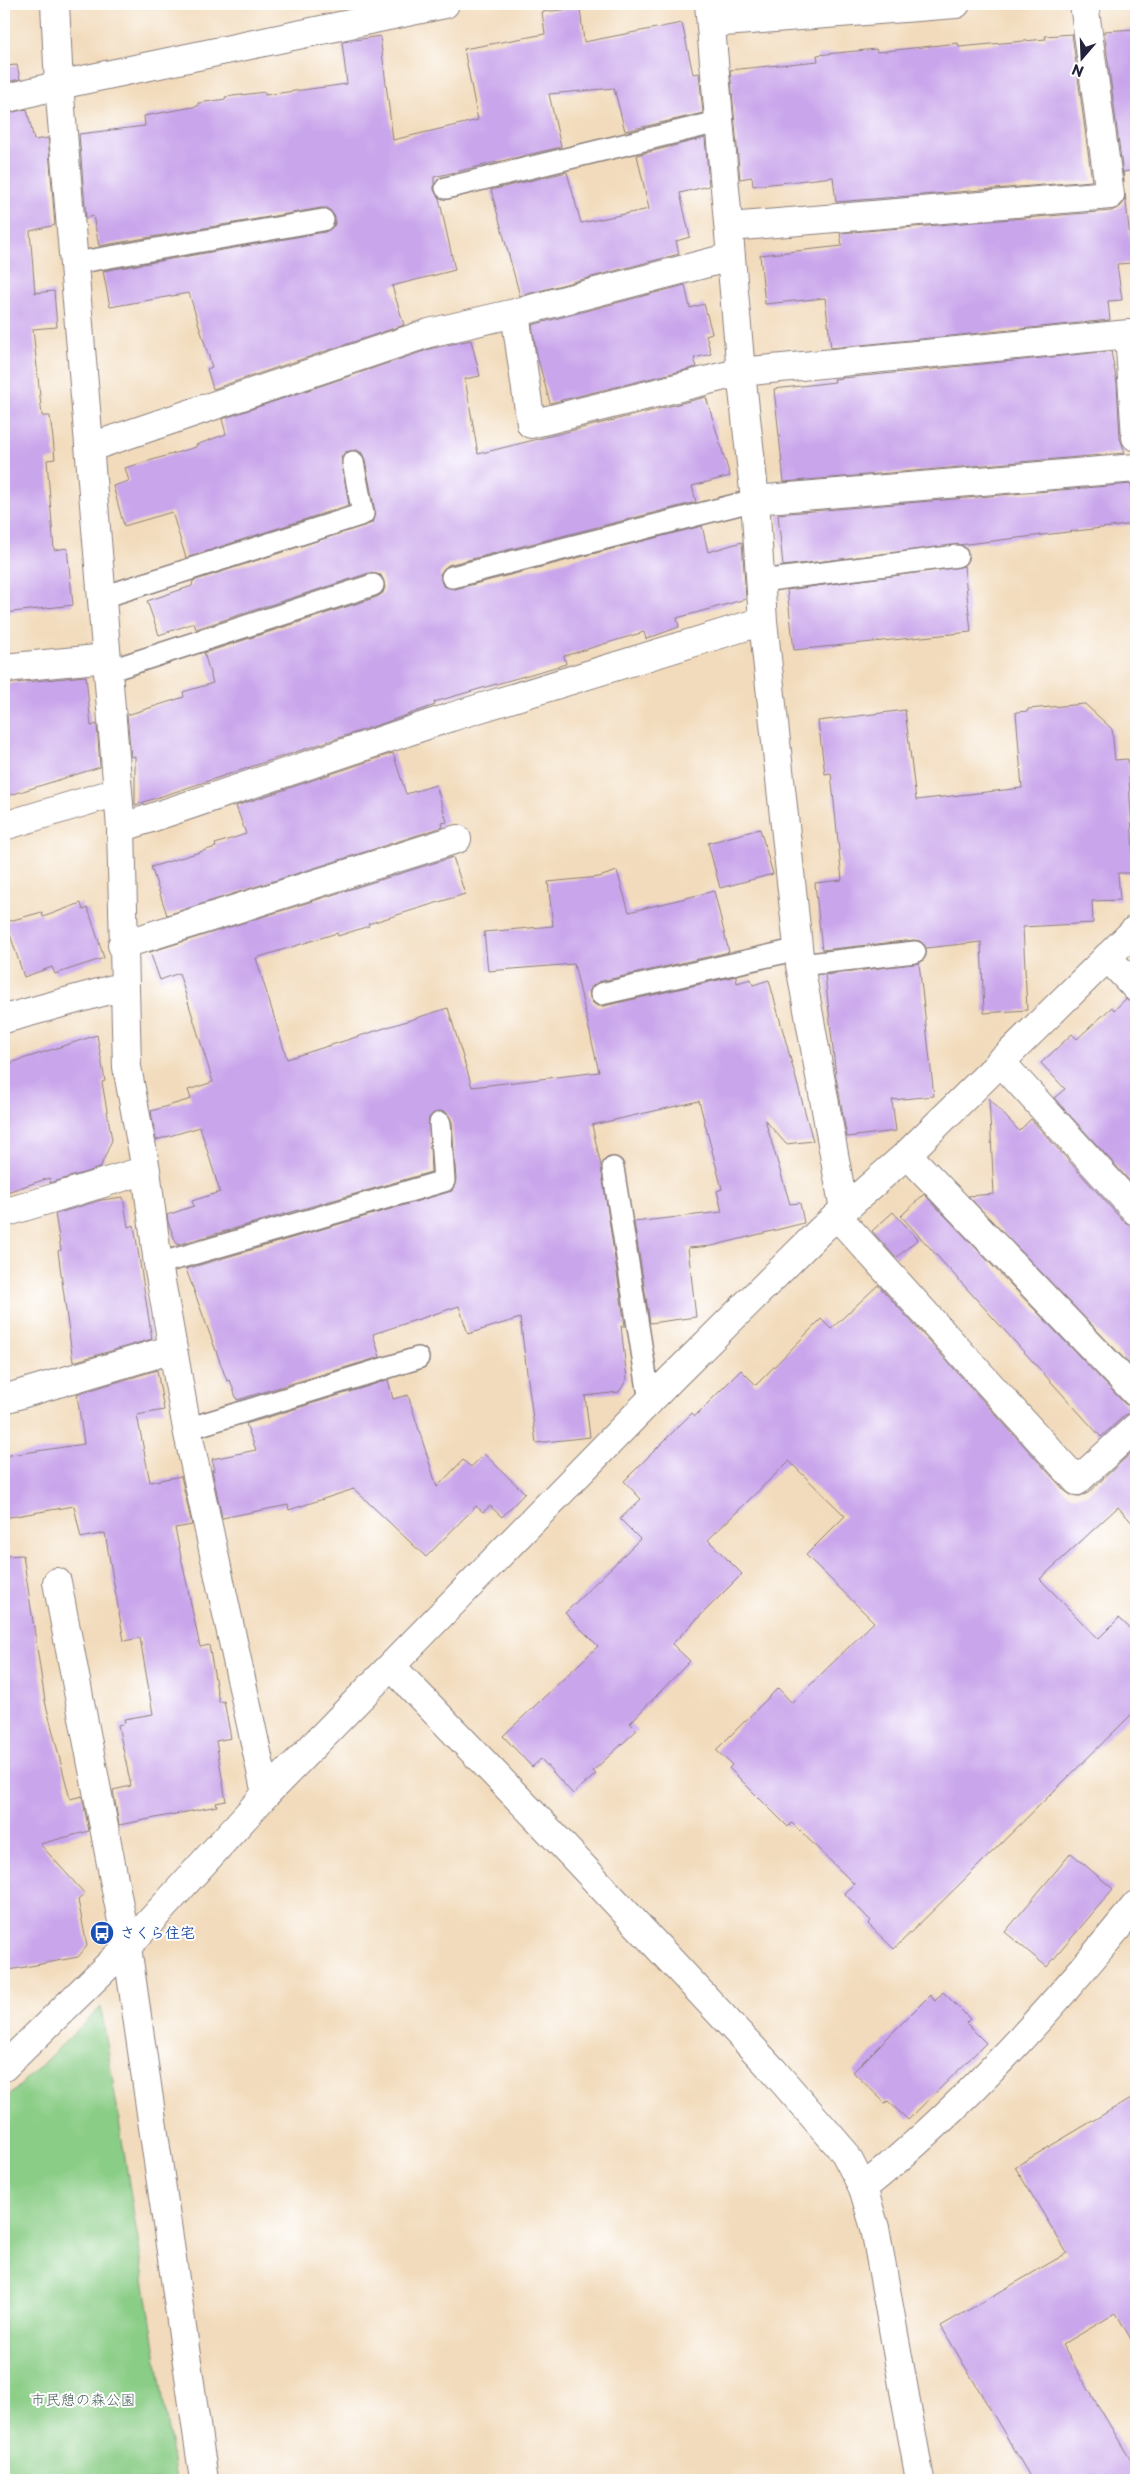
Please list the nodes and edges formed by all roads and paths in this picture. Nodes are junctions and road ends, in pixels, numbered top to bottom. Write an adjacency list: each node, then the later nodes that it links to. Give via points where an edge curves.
1 (54, 4): 6 (street)
2 (445, 4): 6 (street)
3 (956, 4): 5 (street)
4 (1084, 4): 11 (street, via 1110,195)
5 (710, 13): 8 (street)
6 (59, 85): 7 (street); 13 (street)
7 (4, 99)
8 (718, 122): 9 (lane); 11 (street)
9 (446, 188)
10 (323, 220): 13 (lane)
11 (730, 227): 12 (street)
12 (731, 257): 14 (street); 15 (street)
13 (75, 263): 17 (street)
14 (515, 313): 15 (street, via 531,424); 17 (street, via 429,333)
15 (741, 372): 16 (street, via 1129,334); 20 (street)
16 (1136, 437)
17 (91, 446): 25 (street)
18 (353, 462): 25 (lane, via 362,514)
19 (1136, 468): 20 (street)
20 (755, 500): 22 (lane); 23 (street)
21 (957, 556): 23 (lane)
22 (452, 577)
23 (761, 581): 26 (street)
24 (373, 584): 27 (lane)
25 (103, 598): 27 (street)
26 (763, 621): 31 (street, via 451,717); 36 (street)
27 (108, 664): 28 (street); 29 (street)
28 (4, 668)
29 (117, 792): 30 (street); 31 (street)
30 (4, 826)
31 (121, 828): 34 (street)
32 (457, 839): 34 (street)
33 (1136, 929): 37 (street)
34 (122, 945): 38 (street)
35 (915, 952): 36 (lane)
36 (800, 957): 40 (lane); 49 (street)
37 (1107, 957): 39 (street); 42 (street)
38 (124, 986): 41 (street); 46 (street, via 127,1067)
39 (1136, 988)
40 (601, 994)
41 (4, 1019)
42 (1000, 1061): 44 (street); 47 (street)
43 (440, 1123): 50 (lane, via 444,1181)
44 (907, 1154): 49 (street); 53 (street)
45 (614, 1168): 55 (lane)
46 (146, 1170): 48 (street); 50 (street)
47 (1136, 1211)
48 (4, 1213)
49 (840, 1213): 55 (street); 56 (street, via 1077,1481)
50 (158, 1264): 51 (street)
51 (173, 1349): 54 (street); 57 (street)
52 (418, 1358): 57 (lane)
53 (1136, 1393)
54 (4, 1399)
55 (650, 1402): 59 (street)
56 (1136, 1427)
57 (188, 1429): 60 (street)
58 (57, 1582): 62 (street)
59 (391, 1666): 60 (street); 64 (street, via 773,2070 845,2153)
60 (266, 1794): 62 (street)
61 (1136, 1905): 64 (street, via 1078,1977 977,2084 898,2160)
62 (127, 1947): 63 (street); 65 (street)
63 (4, 2067)
64 (863, 2188): 66 (street, via 876,2228)
65 (204, 2480)
66 (920, 2480)

